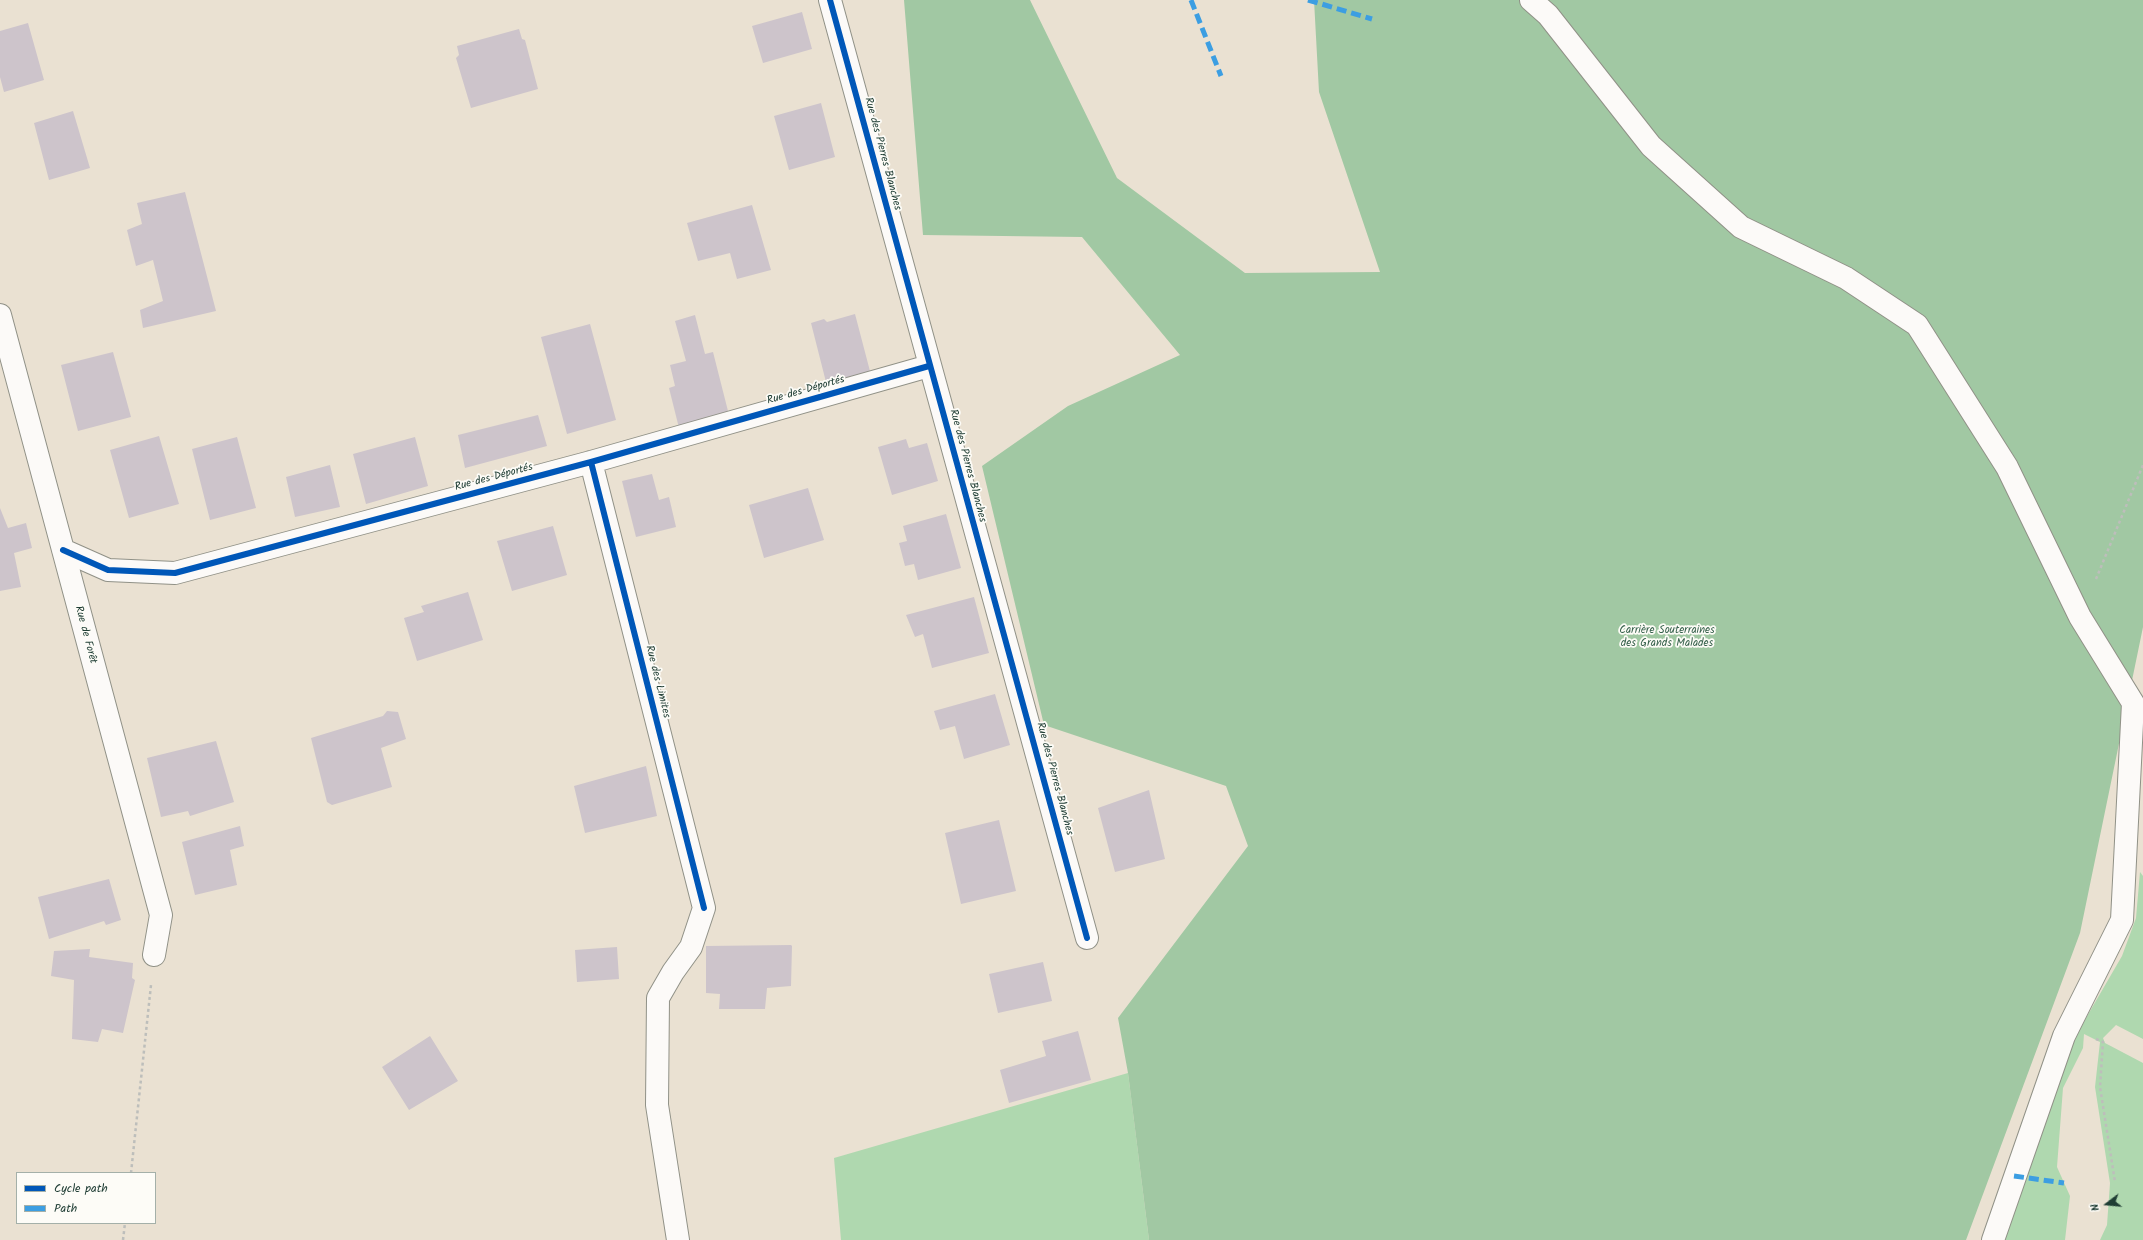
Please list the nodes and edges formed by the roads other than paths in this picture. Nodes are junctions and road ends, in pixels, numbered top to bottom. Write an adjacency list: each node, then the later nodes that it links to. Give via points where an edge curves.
1 (830, 0): 4 (street, Rue des Pierres Blanches)
2 (1531, 0): 10 (street, via 1548,15 1651,146 1741,227 1846,278 1916,325 2007,467 2080,617 2134,703 2122,920 2069,1025)
3 (0, 315): 6 (street, Rue de Forêt)
4 (929, 366): 5 (street, Rue des Déportés); 7 (street, Rue des Pierres Blanches)
5 (591, 462): 6 (street, Rue des Déportés, via 175,573 108,570); 9 (street, Rue des Limites, via 704,908 691,948 658,998 657,1105)
6 (63, 550): 8 (street, Rue de Forêt, via 161,915)
7 (1087, 938)
8 (154, 955)
9 (678, 1240)
10 (1993, 1240)

